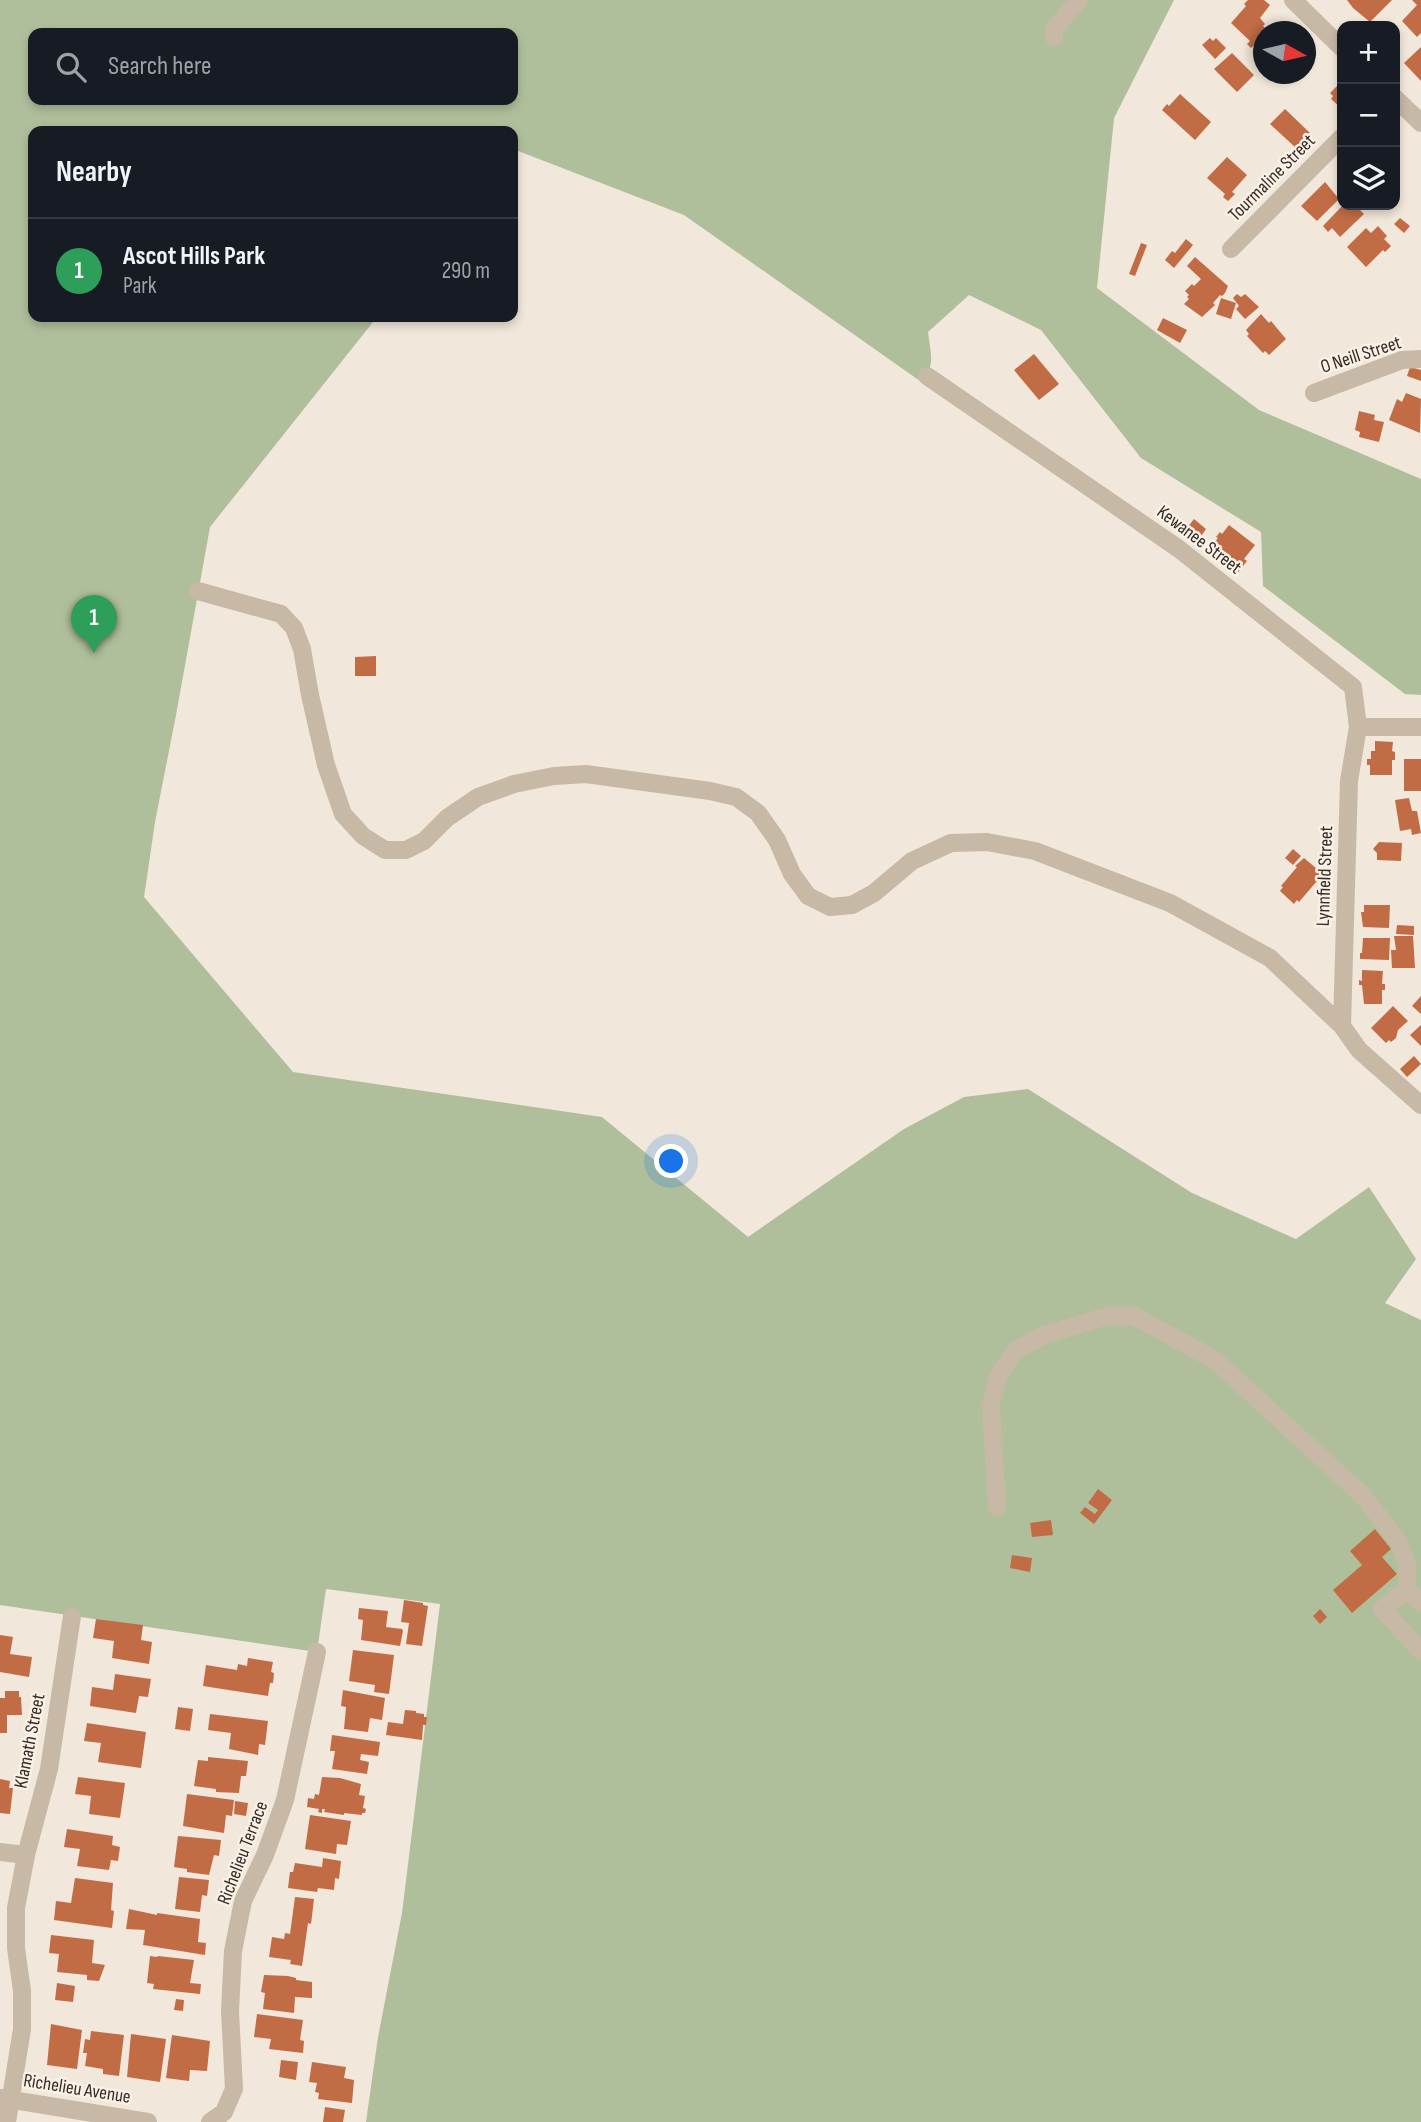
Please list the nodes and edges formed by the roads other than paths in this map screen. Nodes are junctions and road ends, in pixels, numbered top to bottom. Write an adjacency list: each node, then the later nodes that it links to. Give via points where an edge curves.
1 (1079, 0): 3 (street, via 1054,29)
2 (1293, 0): 4 (street)
3 (1054, 37)
4 (1337, 43)
5 (1400, 103): 6 (street)
6 (1421, 123)
7 (1337, 142): 8 (street, Tourmaline Street)
8 (1231, 249)
9 (1421, 359): 11 (street, O Neill Street, via 1402,360)
10 (927, 376): 13 (street, Kewanee Street, via 1179,549 1353,687)
11 (1314, 393)
12 (198, 591): 15 (street, via 281,614 294,628 343,814 363,836 385,850 406,850 424,841 478,797 514,784 586,774 736,797 758,813 808,896 830,908 852,905 912,861 951,843 999,844 1035,851 1170,903 1270,958)
13 (1358, 727): 14 (street); 15 (street, Lynnfield Street, via 1349,781)
14 (1421, 727)
15 (1342, 1026): 16 (street, via 1359,1050)
16 (1421, 1105)
17 (997, 1507): 18 (street, via 992,1404 1004,1366 1016,1350 1044,1335 1107,1316 1133,1316 1215,1360 1362,1495 1399,1542 1407,1566)
18 (1407, 1589): 19 (street); 21 (street, via 1382,1609)
19 (1421, 1603)
20 (72, 1616): 24 (street, Klamath Street, via 48,1769)
21 (1421, 1651)
22 (317, 1652): 26 (street, Richelieu Terrace, via 285,1800 243,1901 233,1951 230,2011 234,2089)
23 (0, 1852): 24 (street)
24 (26, 1856): 25 (street, Klamath Street, via 16,1908 22,2029)
25 (5, 2099): 27 (street, Klamath Street); 28 (street, Richelieu Avenue)
26 (217, 2117)
27 (7, 2122)
28 (148, 2122)

